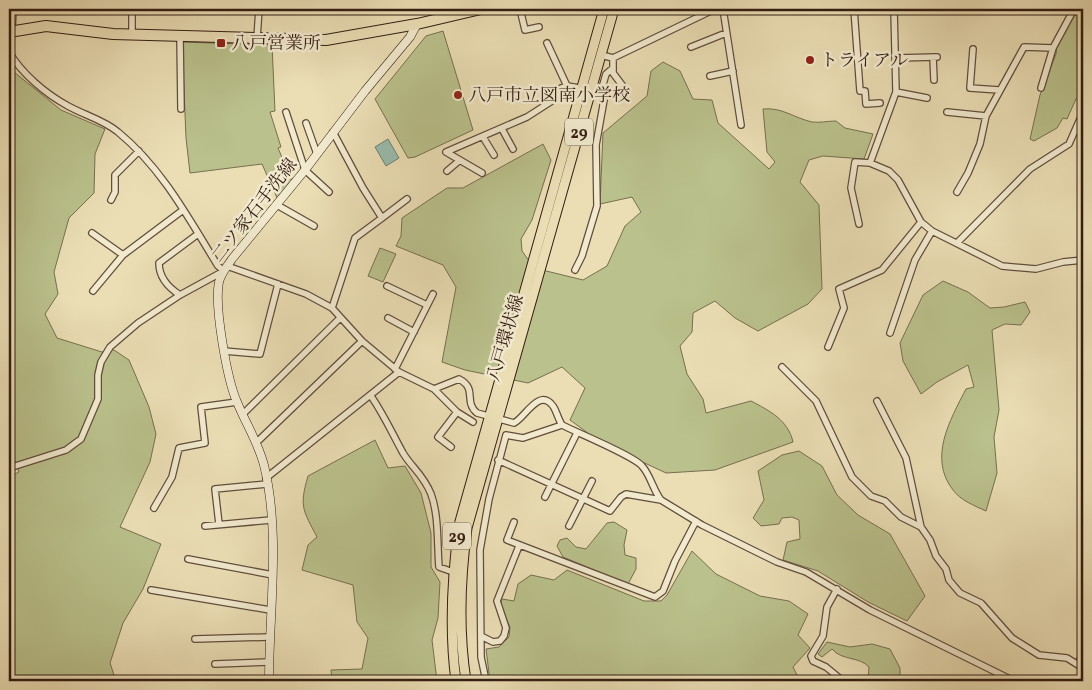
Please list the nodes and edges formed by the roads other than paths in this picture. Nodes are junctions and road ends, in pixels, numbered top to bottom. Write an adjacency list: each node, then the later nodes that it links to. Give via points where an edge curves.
1 (13, 9): 16 (street)
2 (132, 9): 18 (street)
3 (222, 9): 13 (street)
4 (482, 9): 14 (highway)
5 (520, 9): 15 (street, via 525,30)
6 (604, 9): 34 (main road, 八戸環状線 / 29)
7 (614, 9): 26 (main road, 八戸環状線 / 29)
8 (715, 9): 27 (street)
9 (723, 9): 17 (street)
10 (854, 9): 41 (street, via 860,91 865,91 866,104)
11 (894, 9): 28 (street)
12 (1074, 9): 23 (street)
13 (259, 10): 20 (street)
14 (417, 24): 20 (highway, via 338,39); 50 (street, 二ツ家石手洗線)
15 (539, 27)
16 (11, 32): 18 (highway, via 46,26)
17 (726, 33): 22 (street); 30 (street)
18 (132, 35): 19 (highway)
19 (180, 37): 20 (highway); 42 (street)
20 (257, 38)
21 (547, 43): 33 (street)
22 (691, 47)
23 (1053, 48): 35 (street); 38 (street, via 1024,47)
24 (973, 49): 38 (street, via 970,88)
25 (9, 52): 53 (street, via 20,68 57,100 108,125)
26 (601, 55): 27 (street); 37 (main road, 八戸環状線 / 29)
27 (613, 58): 29 (street)
28 (896, 58): 32 (street, via 935,57); 39 (street)
29 (613, 68): 36 (street, via 614,75); 79 (street, via 606,74 602,88 604,100 596,145 597,206)
30 (733, 71): 31 (street); 48 (street)
31 (710, 76)
32 (934, 80)
33 (566, 86): 34 (street); 49 (street, via 561,88 555,99)
34 (581, 88): 37 (street); 75 (main road, 八戸環状線 / 29)
35 (1041, 88)
36 (625, 89)
37 (591, 90): 75 (main road, 八戸環状線 / 29)
38 (999, 90): 45 (street)
39 (896, 92): 40 (street); 57 (street)
40 (927, 98)
41 (880, 103)
42 (181, 109)
43 (286, 112): 58 (street)
44 (947, 112): 45 (street)
45 (986, 116): 62 (street, via 980,144)
46 (1083, 120): 74 (street, via 1080,119 1069,144 1030,168)
47 (306, 123): 54 (street)
48 (741, 125)
49 (502, 129): 51 (street); 52 (street)
50 (333, 132): 54 (street, 二ツ家石手洗線); 67 (street, via 362,188)
51 (483, 137): 55 (street); 56 (street, via 446,152)
52 (514, 149)
53 (139, 151): 64 (street, via 115,175 115,192); 66 (street)
54 (317, 154): 58 (street, 二ツ家石手洗線)
55 (494, 155)
56 (460, 160): 59 (street); 60 (street)
57 (870, 163): 68 (street, via 888,171 898,180); 69 (street, via 854,162 850,188)
58 (305, 170): 61 (street); 65 (street, 二ツ家石手洗線)
59 (447, 171)
60 (482, 173)
61 (329, 192)
62 (957, 192)
63 (407, 199): 67 (street)
64 (110, 200)
65 (277, 205): 70 (street); 78 (street, 二ツ家石手洗線)
66 (184, 210): 73 (street); 76 (street)
67 (382, 218): 86 (street, via 355,238)
68 (921, 222): 71 (street); 92 (street, via 882,270 839,289 844,308)
69 (859, 224)
70 (314, 226)
71 (932, 231): 74 (street); 90 (street, via 915,260)
72 (92, 233): 76 (street)
73 (198, 234): 78 (street, via 218,266); 84 (street, via 159,264 160,273 170,289)
74 (957, 243): 77 (street, via 1002,266 1036,269)
75 (541, 254): 102 (main road, 八戸環状線 / 29)
76 (123, 255): 82 (street)
77 (1083, 260)
78 (225, 269): 80 (street); 84 (street); 93 (street, 二ツ家石手洗線, via 219,284)
79 (575, 270)
80 (278, 284): 86 (street); 93 (street, via 260,354)
81 (387, 286): 85 (street)
82 (93, 291)
83 (433, 294): 85 (street)
84 (180, 295): 109 (street, via 138,322 110,347 101,362 98,399 82,439 66,450)
85 (427, 305): 89 (street)
86 (332, 308): 87 (street)
87 (340, 318): 91 (street); 101 (street)
88 (388, 318): 89 (street)
89 (414, 332): 95 (street)
90 (890, 333)
91 (362, 341): 95 (street); 106 (street)
92 (828, 347)
93 (224, 352): 99 (street, 二ツ家石手洗線)
94 (782, 367): 123 (street, via 816,402 852,477 871,496 885,501 901,517)
95 (397, 371): 96 (street); 97 (street)
96 (434, 389): 100 (street); 102 (street, via 459,379 470,389 472,409)
97 (371, 396): 110 (street); 126 (street, via 389,422 404,454 420,472 435,511 439,567)
98 (878, 401): 123 (street, via 906,458)
99 (237, 402): 101 (street, 二ツ家石手洗線); 116 (street, via 201,407 205,443 179,448 172,477)
100 (457, 412): 103 (street); 107 (street, via 438,436)
101 (243, 414): 106 (street, 二ツ家石手洗線)
102 (494, 419): 104 (street, via 514,423 533,404 543,401 553,405); 126 (main road, 八戸環状線 / 29, via 467,490); 140 (main road, 八戸環状線 / 29, via 467,528 461,570 460,612)
103 (474, 422)
104 (562, 425): 105 (street); 108 (street, via 523,438 506,435)
105 (577, 433): 112 (street); 115 (street, via 636,460 648,474)
106 (258, 442): 110 (street, 二ツ家石手洗線)
107 (451, 447)
108 (498, 460): 112 (street); 131 (street, via 480,550)
109 (9, 468)
110 (267, 480): 117 (street, 二ツ家石手洗線); 120 (street, via 215,489)
111 (592, 481): 114 (street)
112 (552, 484): 113 (street); 114 (street)
113 (545, 497)
114 (583, 498): 115 (street, via 610,511 626,494); 122 (street)
115 (661, 500): 118 (street)
116 (154, 508)
117 (271, 520): 120 (street); 127 (street, 二ツ家石手洗線)
118 (696, 521): 124 (street, via 663,591 655,597); 128 (street, via 758,554 806,572)
119 (514, 522): 124 (street, via 507,540)
120 (219, 524): 121 (street)
121 (205, 526)
122 (568, 526)
123 (921, 527): 137 (street, via 949,580 960,593 981,603 1012,638 1039,655 1067,658)
124 (519, 546): 131 (street, via 497,602 506,628 504,636 493,642)
125 (188, 559): 127 (street)
126 (452, 572): 139 (main road, 八戸環状線 / 29)
127 (273, 575): 130 (street, 二ツ家石手洗線)
128 (837, 589): 142 (street, via 827,607 823,636 811,656 813,661); 143 (street, via 870,610)
129 (151, 590): 130 (street)
130 (270, 610): 132 (street, 二ツ家石手洗線)
131 (481, 636): 141 (street)
132 (269, 637): 133 (street); 135 (street, 二ツ家石手洗線)
133 (195, 640)
134 (1083, 653): 137 (street)
135 (269, 662): 136 (street); 138 (street, 二ツ家石手洗線)
136 (215, 664)
137 (1080, 666)
138 (269, 681)
139 (456, 681)
140 (466, 681)
141 (486, 681)
142 (843, 681)
143 (1014, 681)

